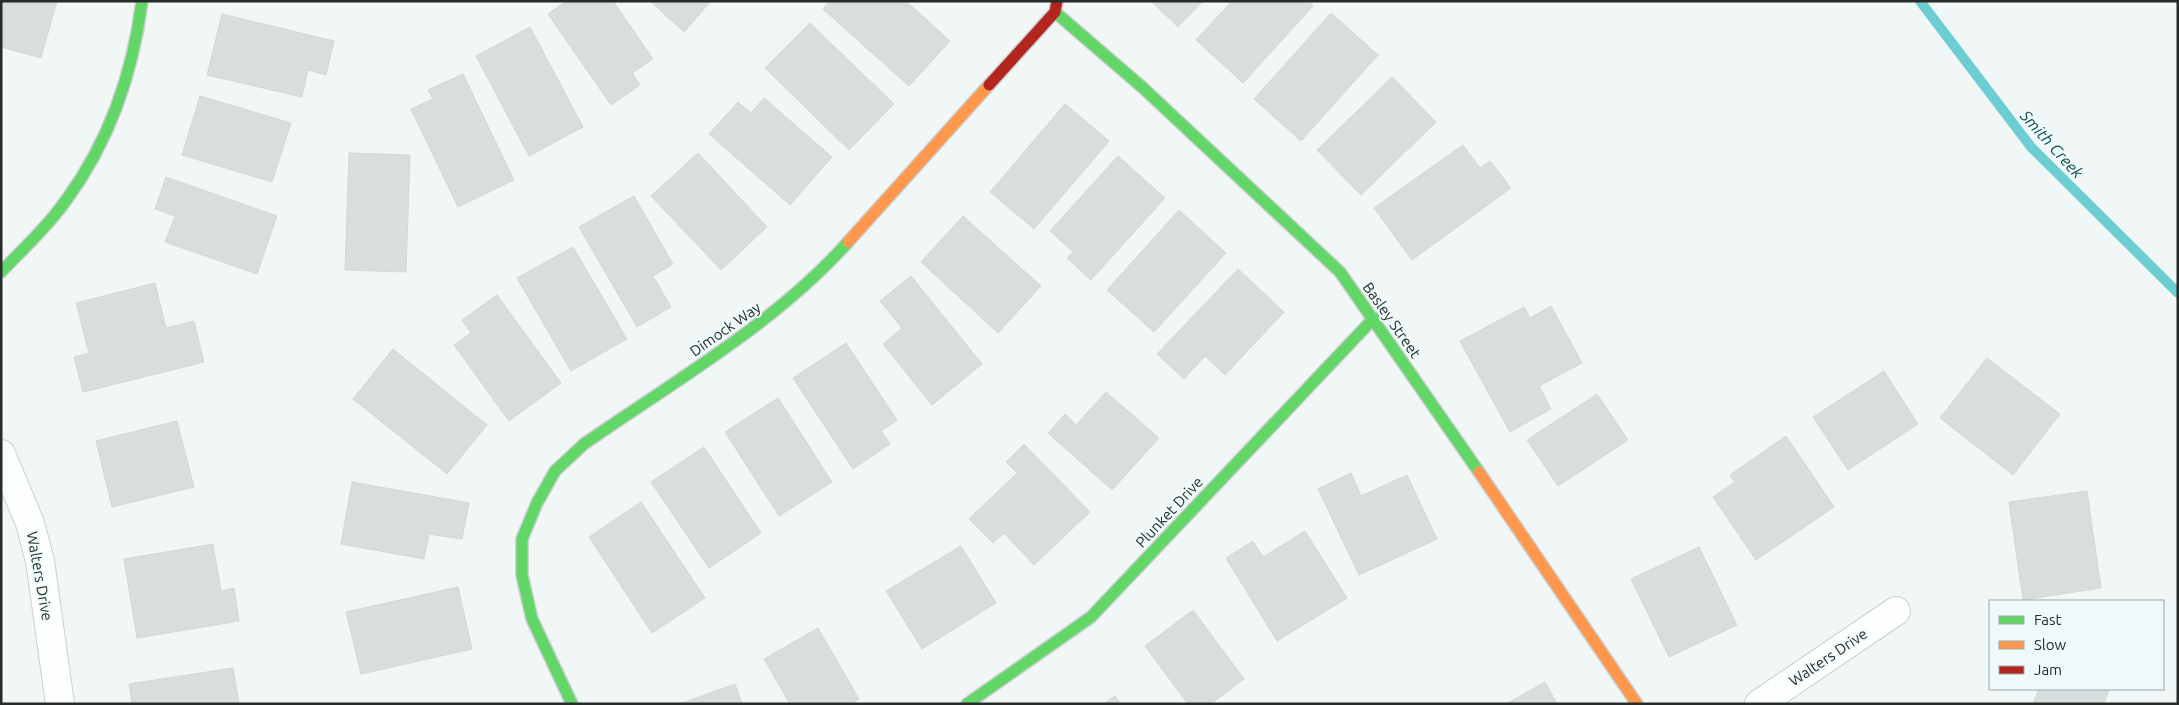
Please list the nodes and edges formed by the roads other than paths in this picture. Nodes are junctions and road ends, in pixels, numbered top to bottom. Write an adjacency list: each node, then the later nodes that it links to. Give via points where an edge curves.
1 (142, 1): 3 (street, via 124,91 94,158 50,222)
2 (1056, 7): 4 (street, Basley Street, via 1340,272); 8 (street, Dimock Way, via 828,265 781,308 584,444 556,470 537,502 522,539 522,575 532,619)
3 (1, 272)
4 (1374, 318): 9 (street, Plunket Drive, via 1092,617); 10 (street, Basley Street)
5 (1, 454): 7 (street, Walters Drive, via 30,523 40,561)
6 (1896, 611): 11 (street, Walters Drive)
7 (60, 704)
8 (572, 704)
9 (967, 704)
10 (1638, 704)
11 (1760, 704)

